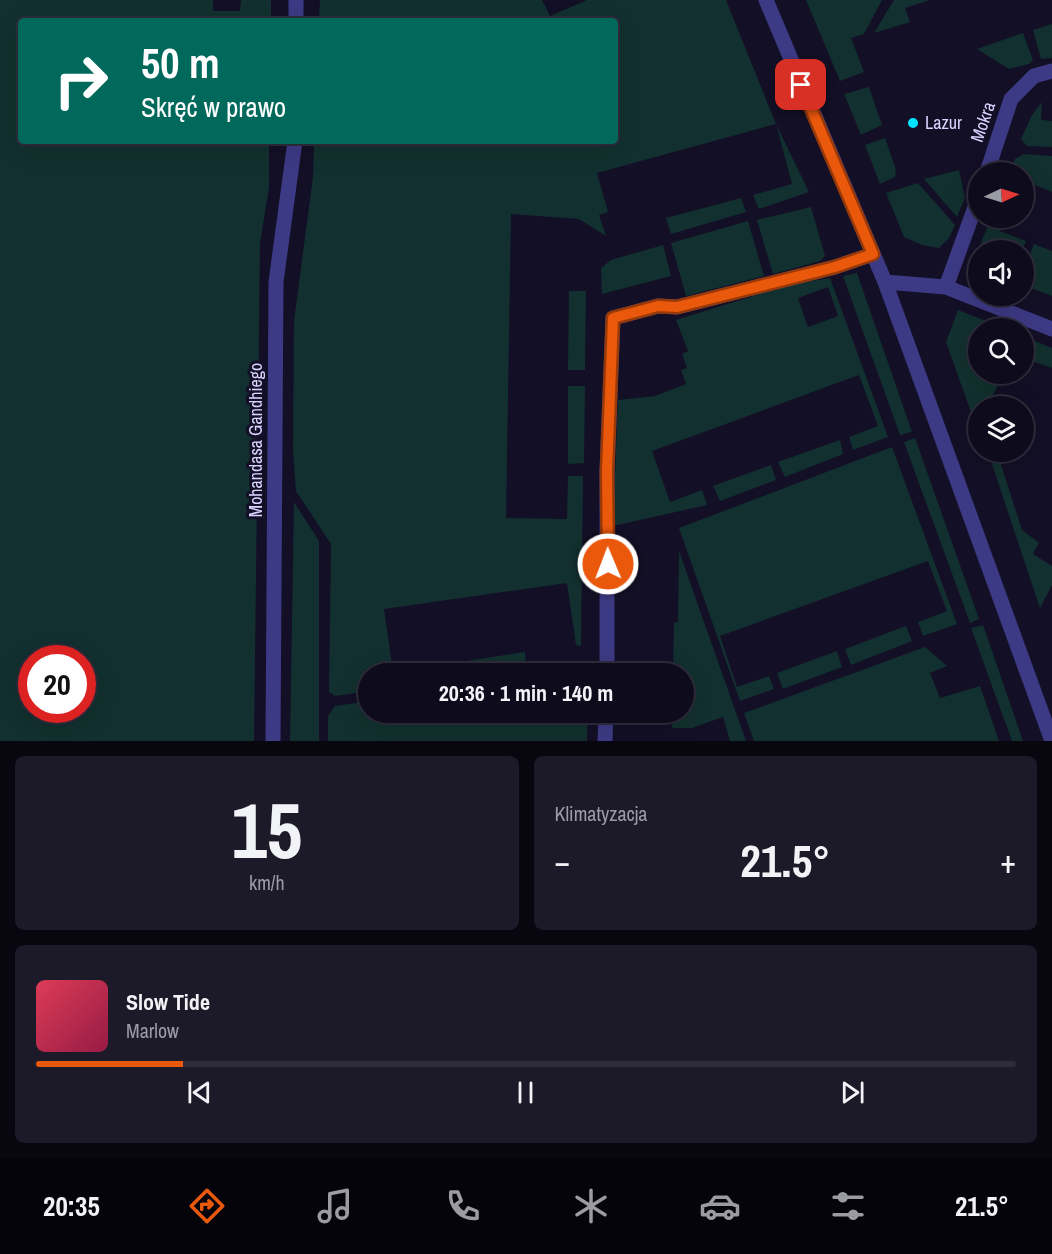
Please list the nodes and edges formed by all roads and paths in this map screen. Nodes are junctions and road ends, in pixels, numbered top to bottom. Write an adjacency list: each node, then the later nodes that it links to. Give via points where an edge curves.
1 (296, 0): 3 (street)
2 (765, 0): 8 (street)
3 (296, 18)
4 (1052, 71): 6 (street, Mokra, via 1034,76 1011,99)
5 (295, 144): 14 (street, Mohandasa Gandhiego, via 276,282)
6 (990, 162)
7 (968, 226): 10 (street)
8 (873, 254): 9 (street); 12 (street, via 677,307 658,306 613,318 607,471)
9 (885, 282): 10 (street); 16 (street)
10 (946, 287): 11 (street)
11 (1052, 329)
12 (607, 663)
13 (606, 723): 15 (street)
14 (273, 741)
15 (605, 741)
16 (1052, 741)

